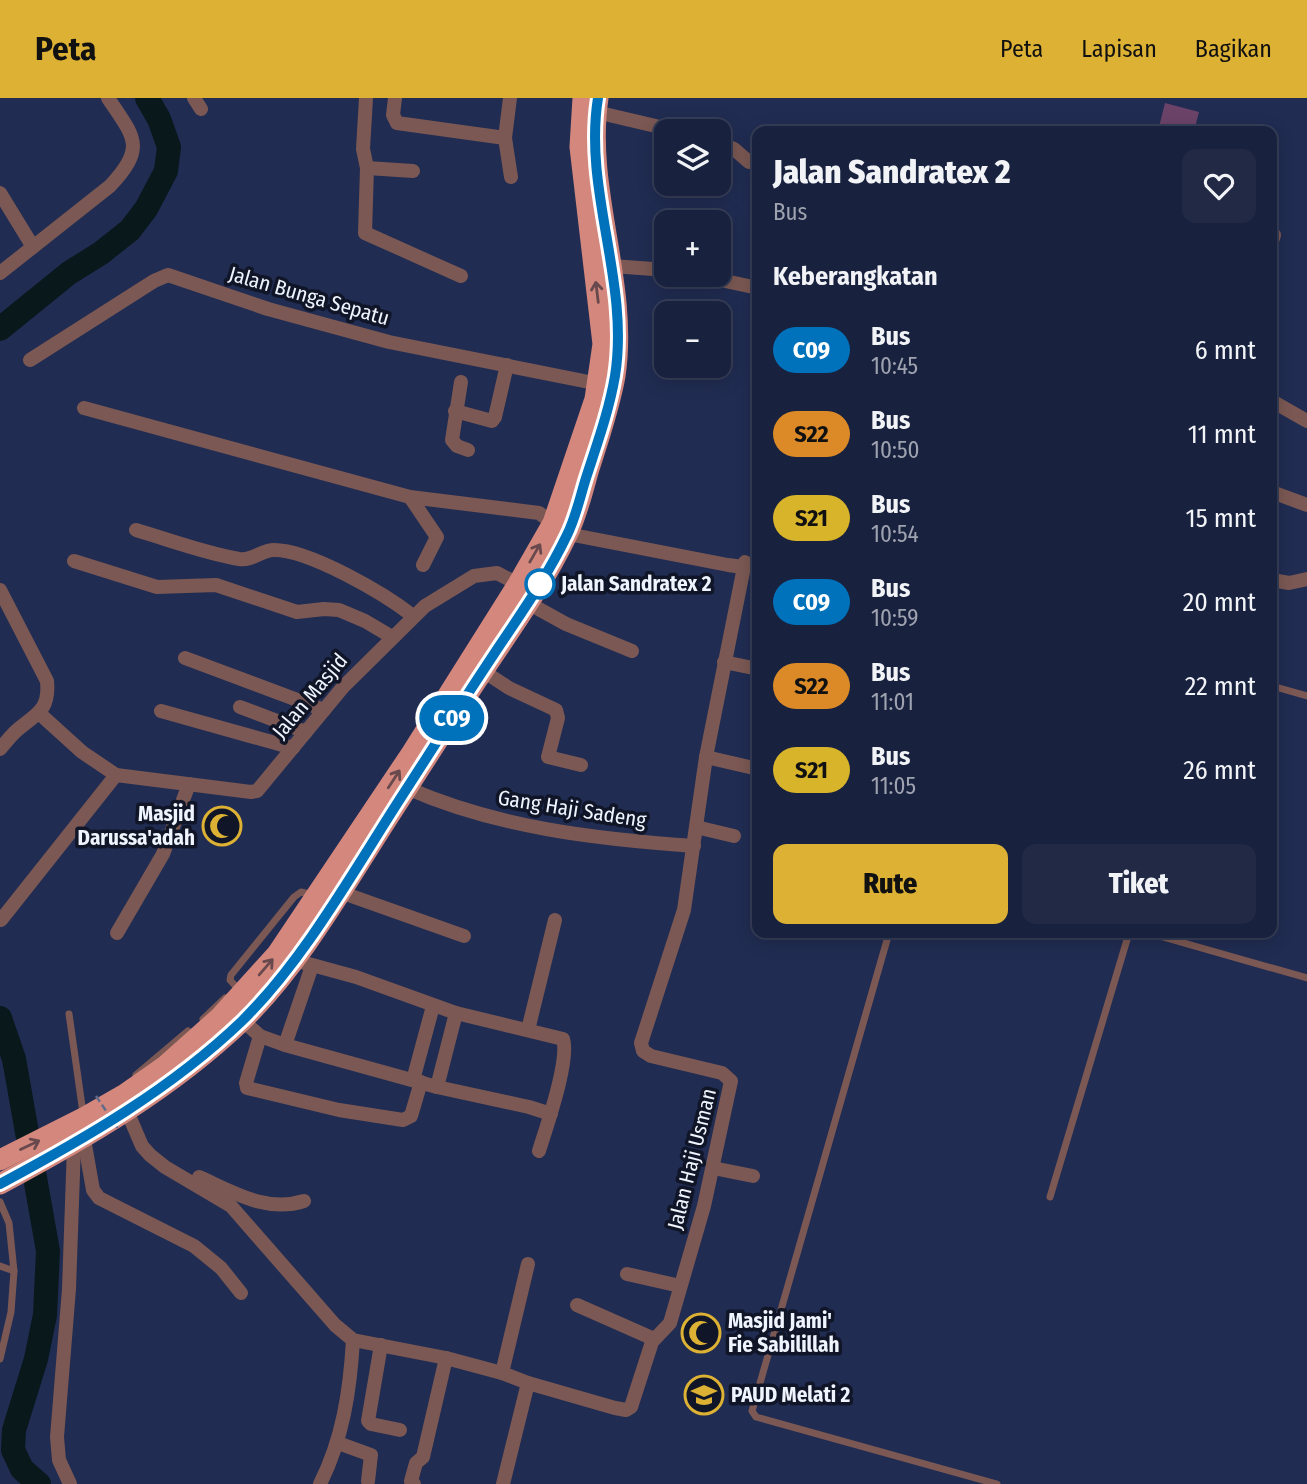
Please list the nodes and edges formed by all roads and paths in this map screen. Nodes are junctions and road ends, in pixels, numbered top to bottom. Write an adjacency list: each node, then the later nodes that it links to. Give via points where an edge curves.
1 (108, 98): 14 (street, via 133,139 126,169)
2 (366, 98): 10 (street, via 363,149)
3 (395, 98): 7 (street, via 397,122)
4 (510, 98): 7 (street)
5 (592, 103): 6 (street); 15 (highway, via 597,179); 24 (highway, one-way to 5, via 602,324 580,147)
6 (654, 123)
7 (505, 138): 12 (street)
8 (731, 148): 9 (street)
9 (749, 162)
10 (367, 168): 11 (street); 18 (street, via 367,235)
11 (413, 171)
12 (511, 177)
13 (0, 193): 14 (street)
14 (33, 247): 17 (street)
15 (612, 267): 16 (street); 33 (highway, via 617,324 609,405)
16 (654, 270)
17 (0, 273)
18 (461, 276)
19 (731, 282): 20 (street)
20 (752, 287)
21 (30, 360): 22 (street, Jalan Bunga Sepatu, via 168,275 268,309 389,342)
22 (507, 365): 24 (street, Jalan Bunga Sepatu); 27 (street, via 492,421)
23 (461, 382): 27 (street)
24 (599, 384): 33 (highway)
25 (1277, 404): 28 (street)
26 (85, 408): 31 (street)
27 (455, 411): 29 (street, via 452,440)
28 (1307, 421)
29 (468, 450)
30 (1277, 494): 32 (street)
31 (410, 497): 33 (street, via 539,513); 36 (street, via 437,537)
32 (1307, 505)
33 (564, 527): 37 (street); 40 (highway, one-way to 33); 42 (highway)
34 (136, 530): 43 (street, via 243,560 272,550 294,553 370,588)
35 (74, 561): 44 (street, via 157,587 216,585 296,612 339,610)
36 (423, 565)
37 (750, 565): 47 (street, Jalan Haji Usman)
38 (1307, 579): 39 (street)
39 (1277, 581)
40 (518, 584): 43 (street, Jalan Masjid, via 498,573 474,576); 78 (highway, one-way to 40, via 411,754)
41 (0, 590): 55 (street, via 47,681)
42 (528, 603): 45 (street); 49 (highway)
43 (413, 616): 44 (street, Jalan Masjid)
44 (392, 636): 53 (street, Jalan Masjid)
45 (632, 651)
46 (185, 657): 53 (street)
47 (724, 662): 48 (street); 59 (street, Jalan Haji Usman)
48 (752, 668)
49 (483, 671): 60 (street, via 556,710 548,756); 64 (highway)
50 (1277, 687): 51 (lane)
51 (1307, 696)
52 (240, 707): 56 (street)
53 (324, 710): 56 (street, Jalan Masjid)
54 (161, 711): 57 (street)
55 (40, 714): 58 (street, via 14,732); 62 (street)
56 (306, 733): 57 (street, Jalan Masjid)
57 (293, 748): 63 (street, Jalan Masjid, via 257,791)
58 (0, 749)
59 (706, 757): 61 (street); 65 (street, Jalan Haji Usman)
60 (581, 765)
61 (752, 768)
62 (116, 775): 63 (street, Jalan Masjid); 69 (street)
63 (189, 784): 71 (street, via 163,854)
64 (407, 789): 67 (street, Gang Haji Sadeng, via 513,824 632,842); 68 (highway)
65 (696, 827): 66 (street); 67 (street, Jalan Haji Usman)
66 (734, 836)
67 (694, 846): 95 (street, Jalan Haji Usman, via 684,910 641,1046 651,1056 730,1078)
68 (340, 892): 72 (street); 76 (highway)
69 (1, 920)
70 (555, 920): 82 (street)
71 (117, 933)
72 (464, 936)
73 (888, 938): 121 (lane, via 752,1411 756,1417)
74 (1127, 938): 98 (lane)
75 (1167, 938): 77 (lane)
76 (303, 963): 78 (highway); 79 (street); 84 (street)
77 (1307, 978)
78 (239, 1006): 83 (street); 88 (highway, via 165,1066)
79 (433, 1006): 80 (street); 85 (street)
80 (456, 1013): 82 (street); 86 (street)
81 (69, 1014): 90 (lane)
82 (528, 1030): 89 (street, via 564,1042)
83 (260, 1036): 84 (street); 85 (street, via 247,1088 403,1120 411,1116)
84 (285, 1045): 85 (street)
85 (417, 1081): 86 (street)
86 (437, 1087): 89 (street)
87 (96, 1096): 88 (path, bridge)
88 (124, 1112): 90 (highway); 91 (highway); 93 (street)
89 (551, 1114): 92 (street)
90 (85, 1117): 91 (highway)
91 (71, 1141): 94 (highway, one-way to 91); 97 (highway); 105 (street, via 99,1198 194,1246 221,1268); 117 (street, via 69,1289 57,1437 59,1460)
92 (539, 1151)
93 (150, 1155): 99 (street, via 253,1201 284,1206); 108 (street, via 231,1206)
94 (0, 1160)
95 (713, 1168): 96 (street); 104 (street, Jalan Haji Usman)
96 (753, 1176)
97 (0, 1190): 102 (lane)
98 (1049, 1197)
99 (304, 1201)
100 (528, 1264): 112 (street)
101 (0, 1266): 102 (lane)
102 (14, 1271): 111 (lane)
103 (626, 1274): 104 (street)
104 (680, 1286): 107 (street, Jalan Haji Usman, via 670,1323)
105 (241, 1293)
106 (577, 1305): 107 (street)
107 (654, 1339): 113 (street, Jalan Haji Usman, via 634,1403 626,1410)
108 (353, 1340): 109 (street); 115 (street, via 349,1395)
109 (381, 1345): 110 (street); 114 (street, via 368,1421)
110 (446, 1358): 112 (street); 119 (street, via 423,1457 416,1463 411,1481)
111 (0, 1359)
112 (502, 1373): 113 (street)
113 (528, 1383): 120 (street)
114 (400, 1430)
115 (338, 1443): 116 (street, via 372,1455); 118 (street)
116 (368, 1481)
117 (70, 1484)
118 (320, 1484)
119 (414, 1484)
120 (503, 1484)
121 (997, 1484)

